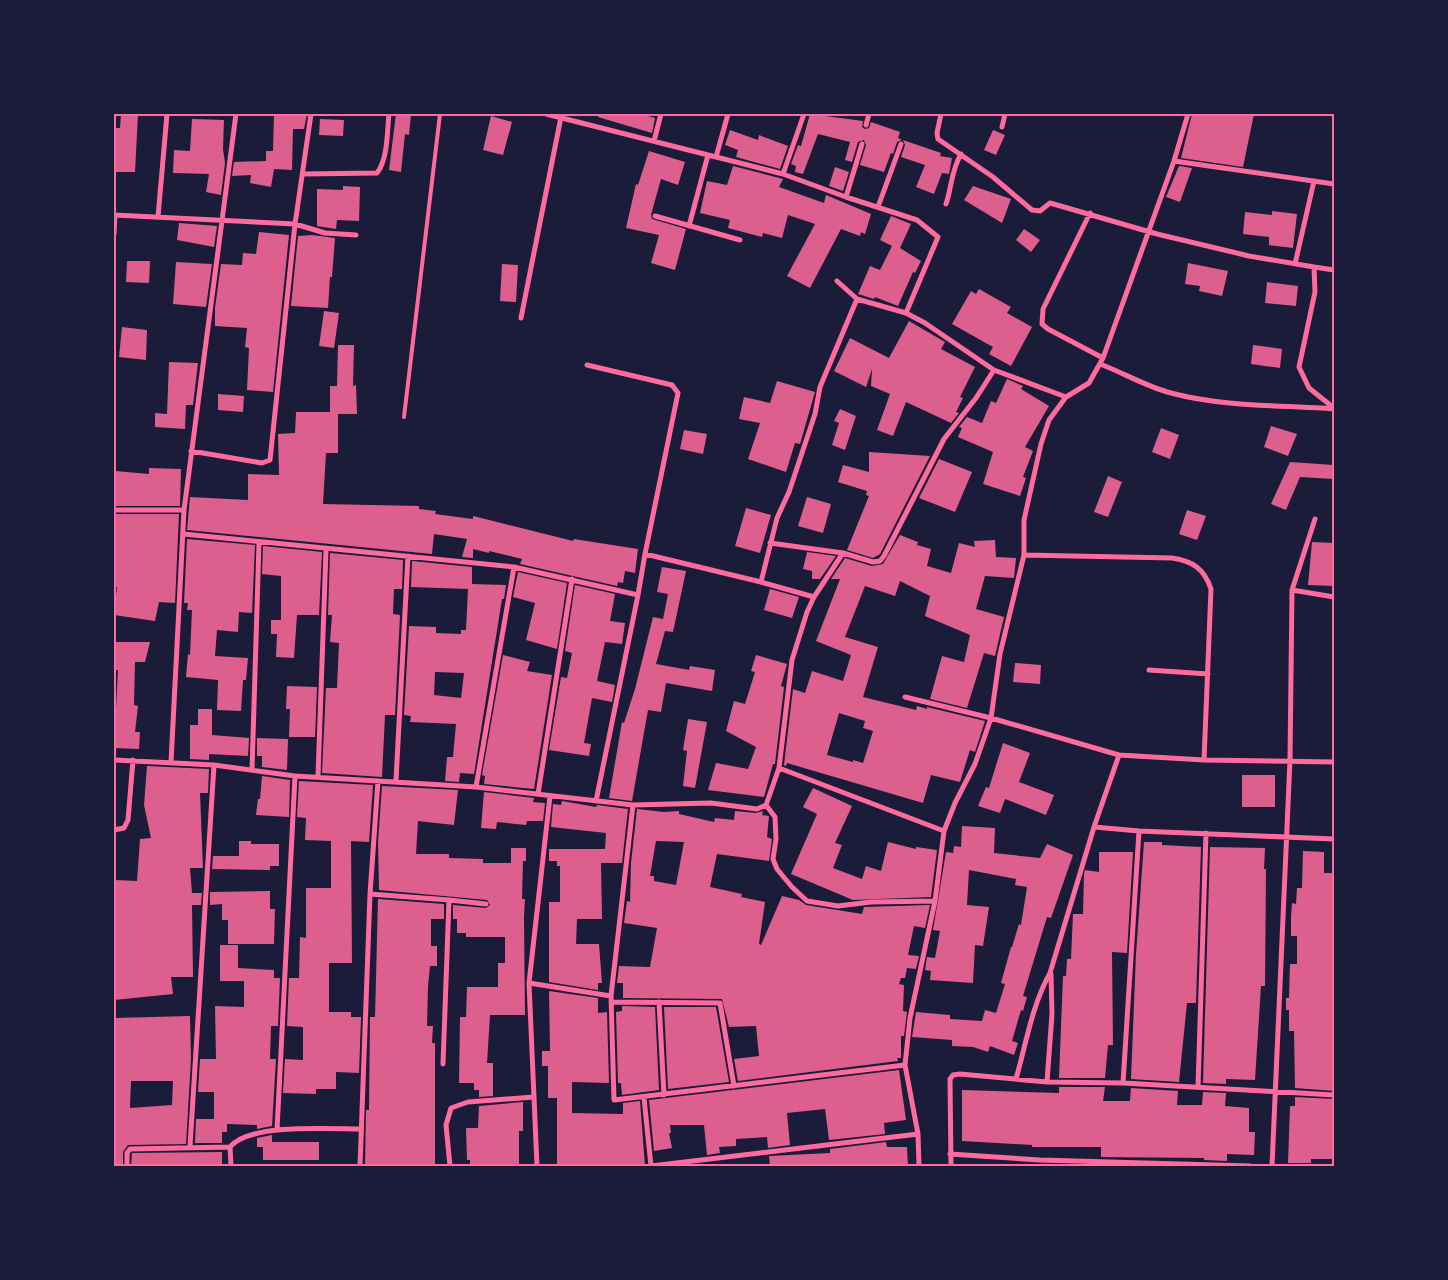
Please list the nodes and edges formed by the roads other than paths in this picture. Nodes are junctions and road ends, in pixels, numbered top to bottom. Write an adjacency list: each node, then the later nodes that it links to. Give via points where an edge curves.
1 (167, 114): 34 (street)
2 (236, 114): 35 (street)
3 (311, 114): 24 (street)
4 (389, 114): 24 (street, via 383,159 377,173)
5 (440, 114): 55 (lane)
6 (546, 114): 14 (street)
7 (661, 114): 17 (street)
8 (804, 114): 25 (street)
9 (870, 114): 15 (street)
10 (941, 114): 21 (street, via 938,139)
11 (1005, 114): 16 (street)
12 (1188, 114): 23 (street)
13 (728, 115): 22 (street)
14 (561, 117): 17 (street); 48 (street)
15 (866, 125)
16 (1002, 127)
17 (654, 141): 20 (street)
18 (862, 144): 28 (street)
19 (901, 144): 30 (street)
20 (708, 155): 22 (street); 37 (street)
21 (963, 155): 29 (street, via 952,171); 31 (street, via 1032,210 1040,211 1050,203)
22 (716, 157): 25 (street)
23 (1174, 161): 26 (street); 38 (street)
24 (303, 174): 36 (street)
25 (783, 174): 28 (street)
26 (1314, 180): 27 (street); 42 (street)
27 (1334, 184)
28 (846, 197): 30 (street)
29 (946, 204)
30 (878, 207): 47 (street, via 917,220 938,237)
31 (1090, 213): 38 (street); 49 (street, via 1043,309 1042,324)
32 (114, 215): 34 (street); 39 (street)
33 (655, 216): 37 (street)
34 (158, 218): 35 (street)
35 (221, 221): 36 (street); 56 (street)
36 (295, 224): 40 (street, via 325,233); 56 (street, via 270,460 262,462)
37 (689, 226): 41 (street)
38 (1149, 231): 42 (street); 49 (street)
39 (114, 234)
40 (356, 235)
41 (740, 240)
42 (1295, 264): 43 (street)
43 (1314, 267): 44 (street); 54 (street, via 1315,292 1299,367 1309,388)
44 (1334, 270)
45 (837, 281): 46 (street)
46 (857, 299): 47 (street); 62 (street, via 820,387 815,414)
47 (906, 313): 52 (street)
48 (521, 318)
49 (1103, 358): 50 (street)
50 (1100, 364): 53 (street, via 1089,383); 54 (street, via 1187,397)
51 (587, 365): 65 (street, via 672,385 678,393)
52 (994, 370): 53 (street); 64 (street, via 944,439 880,561 872,562)
53 (1066, 397): 66 (street, via 1049,420 1041,444 1024,520)
54 (1334, 408)
55 (404, 417)
56 (191, 451): 58 (street)
57 (114, 510): 58 (street)
58 (184, 510): 60 (street)
59 (1315, 519): 71 (street)
60 (184, 534): 61 (street); 84 (street)
61 (259, 543): 63 (street); 88 (street)
62 (770, 543): 64 (street); 70 (street)
63 (326, 550): 67 (street); 90 (street)
64 (843, 553): 73 (street)
65 (645, 554): 70 (street); 72 (street)
66 (1024, 555): 76 (street, via 1172,558 1194,564 1207,578 1211,588); 78 (street, via 1000,654)
67 (408, 556): 68 (street); 91 (street)
68 (514, 567): 69 (street); 93 (street)
69 (572, 579): 72 (street); 94 (street)
70 (761, 582): 73 (street)
71 (1292, 590): 74 (street); 83 (street)
72 (638, 595): 96 (street)
73 (814, 597): 87 (street, via 792,660)
74 (1334, 597)
75 (1149, 670): 76 (street)
76 (1208, 674): 82 (street)
77 (905, 697): 78 (street)
78 (991, 718): 79 (street); 101 (street, via 976,764)
79 (1118, 755): 82 (street); 99 (street)
80 (114, 760): 81 (street)
81 (132, 760): 84 (street); 100 (street, via 128,820 124,828)
82 (1204, 760): 83 (street)
83 (1290, 760): 85 (street); 104 (street)
84 (171, 762): 86 (street)
85 (1334, 762)
86 (214, 765): 88 (street); 129 (street)
87 (779, 768): 98 (street); 101 (street)
88 (252, 770): 89 (street)
89 (294, 776): 90 (street); 127 (street)
90 (318, 776): 92 (street)
91 (396, 780): 92 (street); 93 (street)
92 (378, 781): 106 (street)
93 (476, 787): 94 (street)
94 (538, 794): 95 (street)
95 (550, 796): 96 (street); 111 (street)
96 (596, 801): 97 (street)
97 (633, 805): 98 (street, via 711,803 756,809); 112 (street)
98 (766, 805): 108 (street, via 775,817 773,859 777,869 807,900 838,906)
99 (1094, 827): 102 (street); 110 (street)
100 (114, 830)
101 (944, 831): 108 (street)
102 (1138, 831): 103 (street); 118 (street)
103 (1206, 832): 104 (street); 120 (street)
104 (1286, 836): 105 (street); 121 (street)
105 (1334, 839)
106 (370, 894): 107 (street); 126 (street)
107 (449, 900): 109 (street); 114 (street)
108 (935, 900): 115 (street, via 910,1018)
109 (486, 904)
110 (1050, 973): 116 (street, via 1042,988); 117 (street)
111 (529, 984): 112 (street); 124 (street)
112 (611, 999): 113 (street); 125 (street, via 614,1100)
113 (659, 1002): 119 (street, via 720,1003); 122 (street)
114 (443, 1064)
115 (905, 1065): 119 (street); 128 (street)
116 (1016, 1079): 117 (street); 131 (street, via 953,1075 950,1079)
117 (1047, 1082): 118 (street)
118 (1122, 1083): 120 (street)
119 (734, 1086): 122 (street)
120 (1198, 1087): 121 (street)
121 (1275, 1093): 123 (street); 143 (street)
122 (664, 1095): 125 (street)
123 (1334, 1095)
124 (534, 1098): 136 (street, via 468,1102 452,1108 446,1125); 137 (street)
125 (644, 1098): 138 (street)
126 (360, 1129): 127 (street); 135 (street)
127 (277, 1130): 130 (street, via 242,1137)
128 (918, 1134): 138 (street); 139 (street)
129 (190, 1146): 130 (street); 133 (street, via 128,1150)
130 (230, 1147): 134 (street)
131 (950, 1154): 132 (street); 140 (street)
132 (1040, 1160): 141 (street); 142 (street)
133 (127, 1166)
134 (231, 1166)
135 (360, 1166)
136 (450, 1166)
137 (537, 1166)
138 (651, 1166)
139 (919, 1166)
140 (951, 1166)
141 (1040, 1166)
142 (1250, 1166)
143 (1272, 1166)

